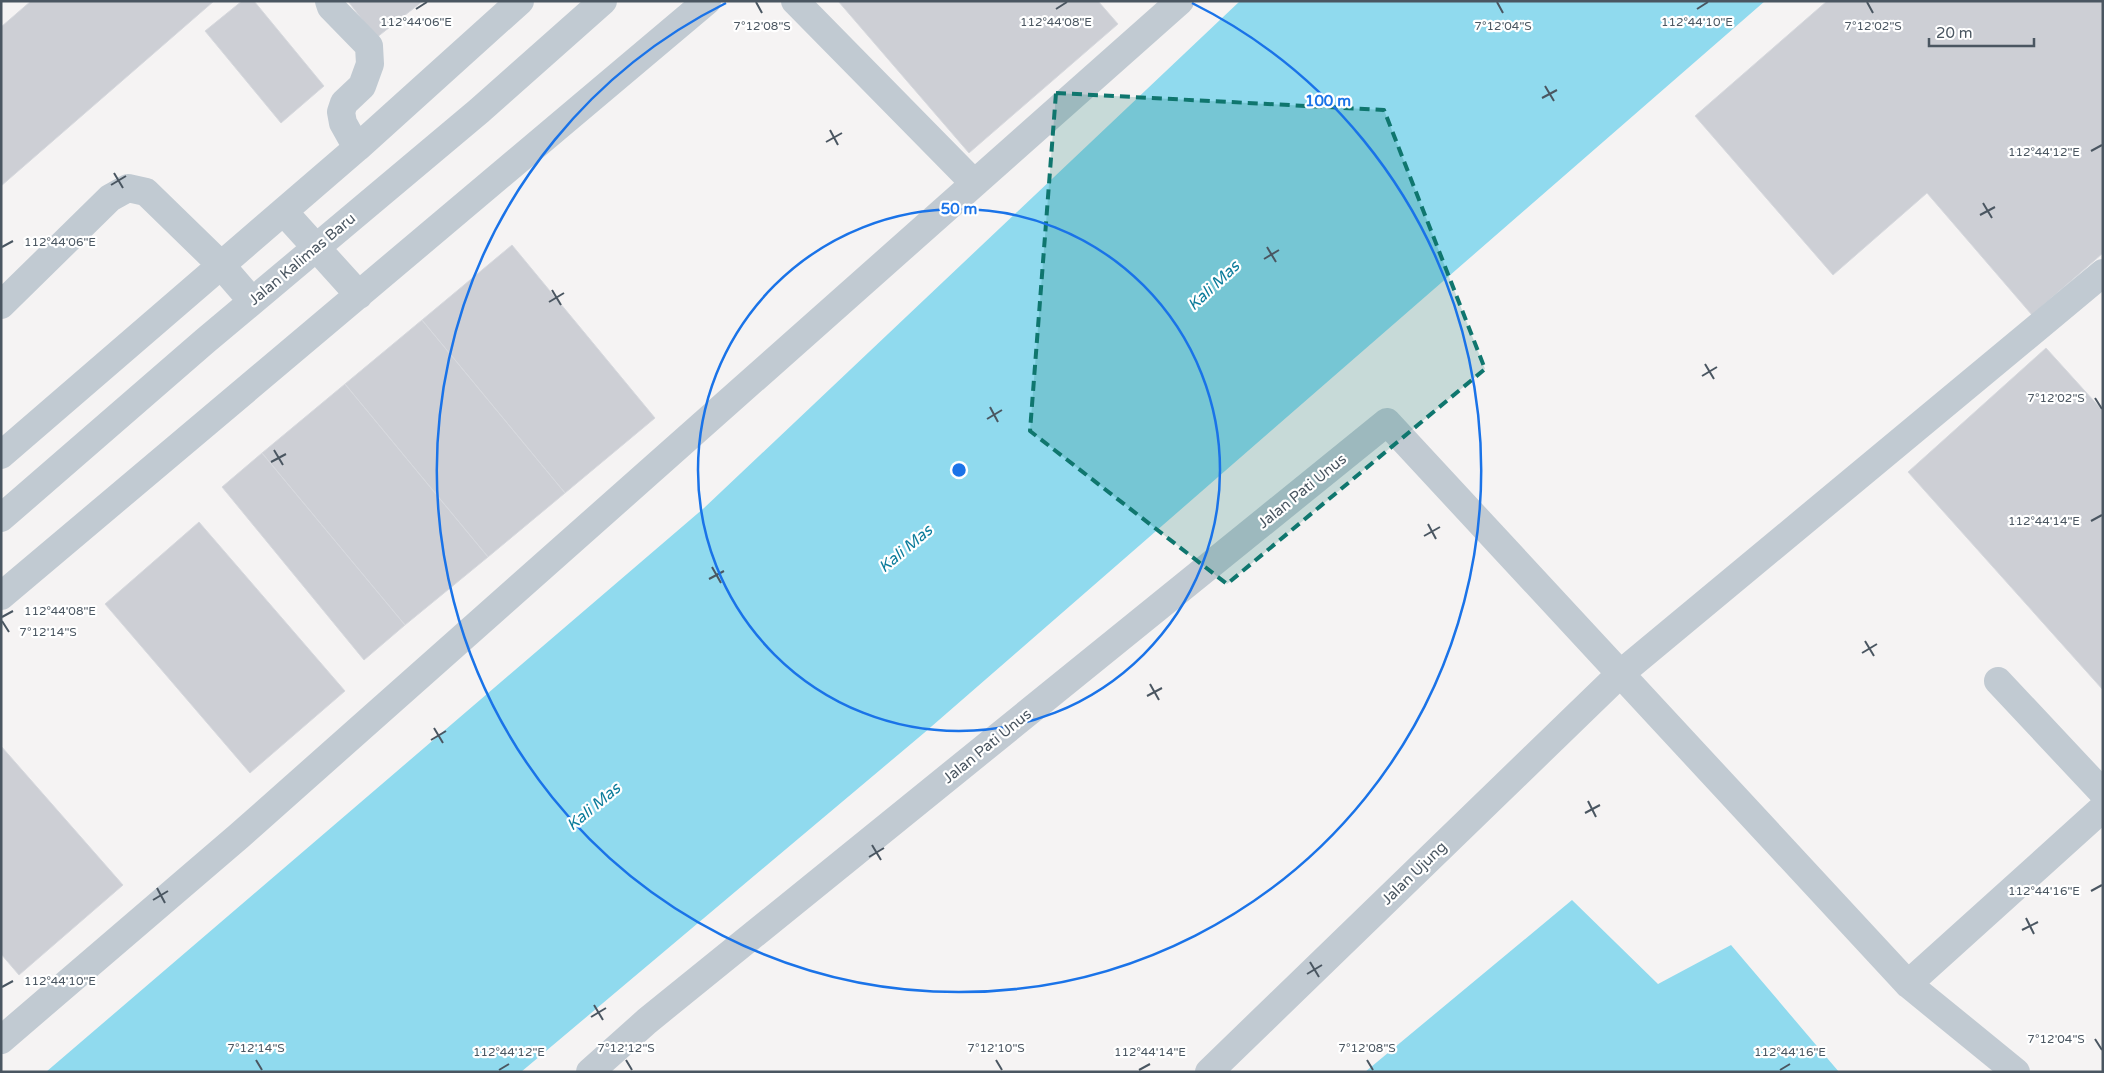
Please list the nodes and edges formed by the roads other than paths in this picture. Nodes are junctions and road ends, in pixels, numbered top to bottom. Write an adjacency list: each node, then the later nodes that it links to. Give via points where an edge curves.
1 (329, 1): 7 (street, via 369,46 370,64 362,86 344,104 341,112)
2 (520, 1): 7 (street)
3 (603, 1): 10 (street, Jalan Kalimas Baru)
4 (707, 1): 13 (street)
5 (795, 1): 8 (street)
6 (1180, 1): 8 (street)
7 (356, 148): 9 (street)
8 (974, 183): 24 (street, via 240,836)
9 (284, 212): 10 (street); 11 (street)
10 (315, 249): 13 (street); 14 (street, Jalan Kalimas Baru)
11 (220, 264): 14 (street); 15 (street, via 146,192 128,188 110,198); 16 (street)
12 (2103, 273): 19 (street, Jalan Ujung)
13 (358, 295): 18 (street)
14 (252, 301): 17 (street, Jalan Kalimas Baru)
15 (1, 305)
16 (1, 455)
17 (1, 518)
18 (1, 596)
19 (1620, 674): 23 (street); 25 (street, Jalan Pati Unus, via 1387,422 654,1015); 26 (street, Jalan Ujung)
20 (1998, 681): 21 (street)
21 (2103, 794)
22 (2103, 808): 23 (street)
23 (1908, 984): 27 (street)
24 (1, 1040)
25 (590, 1072)
26 (1208, 1072)
27 (2016, 1072)

